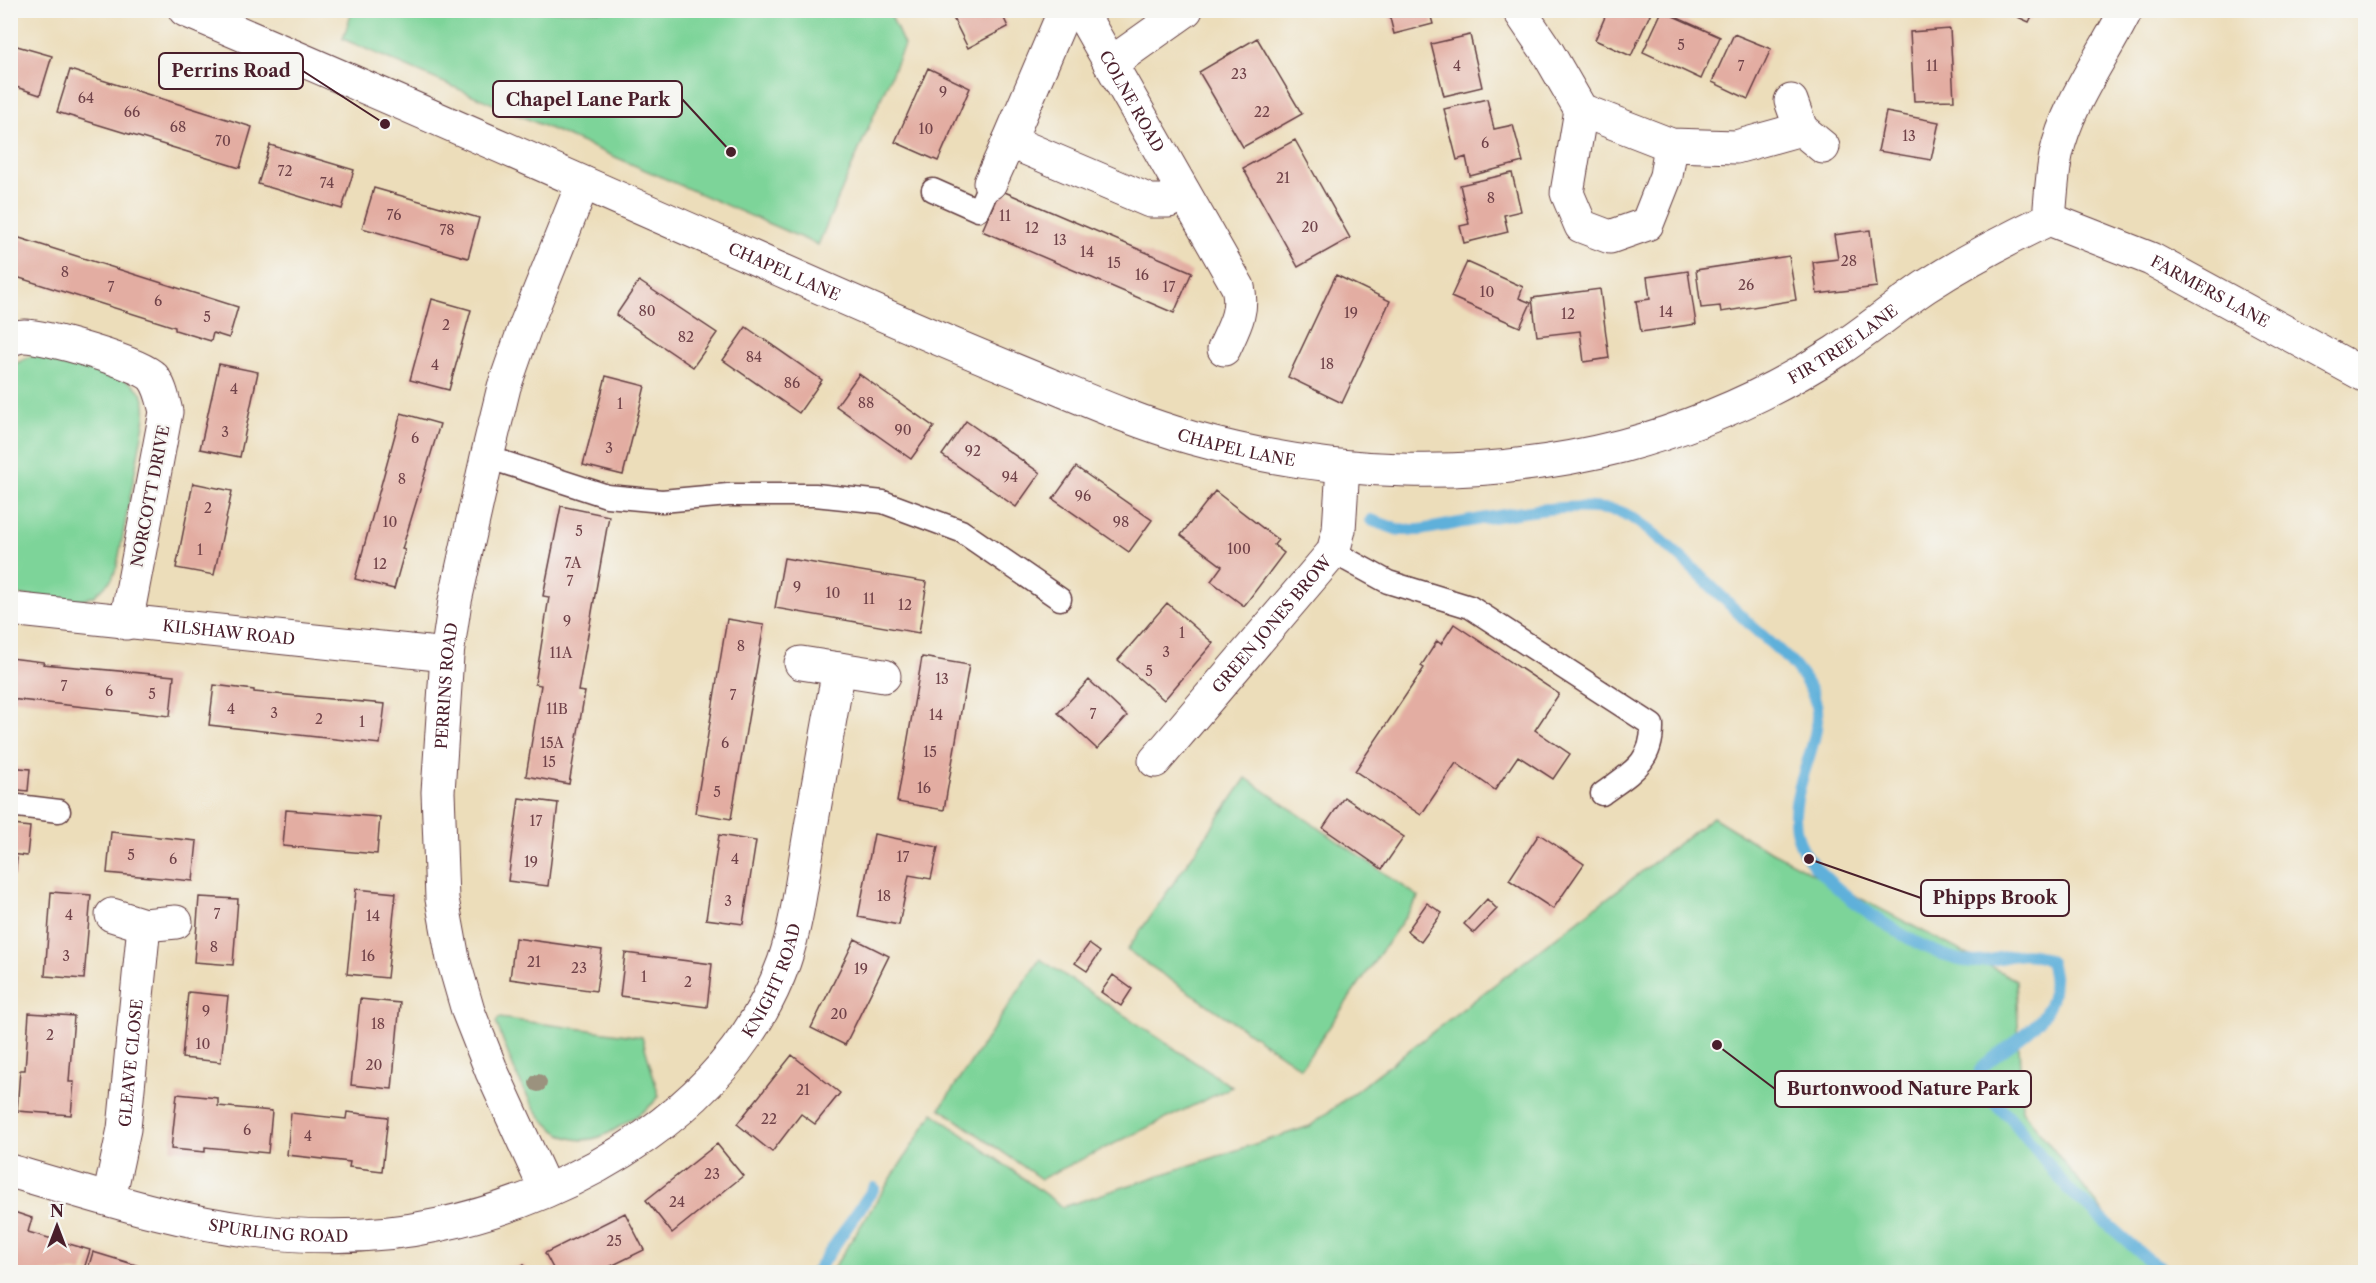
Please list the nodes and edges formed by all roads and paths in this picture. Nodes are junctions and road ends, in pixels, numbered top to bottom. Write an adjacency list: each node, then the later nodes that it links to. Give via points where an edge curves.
1 (185, 10): 12 (street, CHAPEL LANE)
2 (1065, 10): 10 (street)
3 (1080, 10): 7 (street, COLNE ROAD)
4 (1186, 10): 7 (street)
5 (1519, 10): 8 (street)
6 (2126, 10): 16 (street, via 2061,138)
7 (1110, 64): 15 (street, COLNE ROAD)
8 (1581, 110): 11 (street); 11 (street, via 1567,194 1581,226 1610,237 1647,224 1666,176)
9 (1805, 126): 11 (street, via 1736,147)
10 (1009, 141): 13 (street); 15 (street, via 1150,201 1169,201)
11 (1671, 145)
12 (583, 183): 20 (street, PERRINS ROAD, via 525,327 504,387); 21 (street, CHAPEL LANE, via 925,334 1134,419 1227,447)
13 (990, 183): 14 (lane, via 978,210)
14 (933, 190)
15 (1184, 194): 18 (street, COLNE ROAD, via 1238,287 1241,299 1240,313)
16 (2049, 219): 19 (street, FARMERS LANE, via 2160,264); 22 (street, FIR TREE LANE, via 1953,269 1833,353 1744,402 1691,424 1621,446 1551,460 1472,470)
17 (10, 339): 26 (street, NORCOTT DRIVE, via 25,336 53,341 138,367 152,377 162,394 166,412)
18 (1221, 348)
19 (2366, 376)
20 (487, 457): 24 (lane, via 608,496 662,501 728,495 815,495 883,502 961,531); 27 (street, PERRINS ROAD)
21 (1343, 467): 22 (street, CHAPEL LANE); 23 (street, GREEN JONES BROW, via 1339,530)
22 (1403, 471)
23 (1333, 552): 31 (street, GREEN JONES BROW); 32 (lane, via 1388,582 1470,607 1652,725 1652,744 1639,766)
24 (1060, 599)
25 (10, 609): 26 (street, KILSHAW ROAD)
26 (126, 623): 27 (street, KILSHAW ROAD)
27 (447, 655): 39 (street, PERRINS ROAD, via 438,792 438,847 446,930 472,1021)
28 (801, 663): 29 (street)
29 (839, 669): 30 (street); 39 (street, KNIGHT ROAD, via 797,909 784,962 759,1014 740,1045 678,1112 607,1160)
30 (884, 676)
31 (1155, 761)
32 (1602, 794)
33 (10, 805): 34 (lane)
34 (59, 812)
35 (112, 915): 37 (street)
36 (176, 922): 37 (street)
37 (144, 925): 40 (street, GLEAVE CLOSE, via 124,1129)
38 (10, 1171): 40 (street, SPURLING ROAD)
39 (546, 1190): 40 (street, SPURLING ROAD, via 493,1212 436,1226 321,1235 255,1232 192,1222)
40 (109, 1199)

